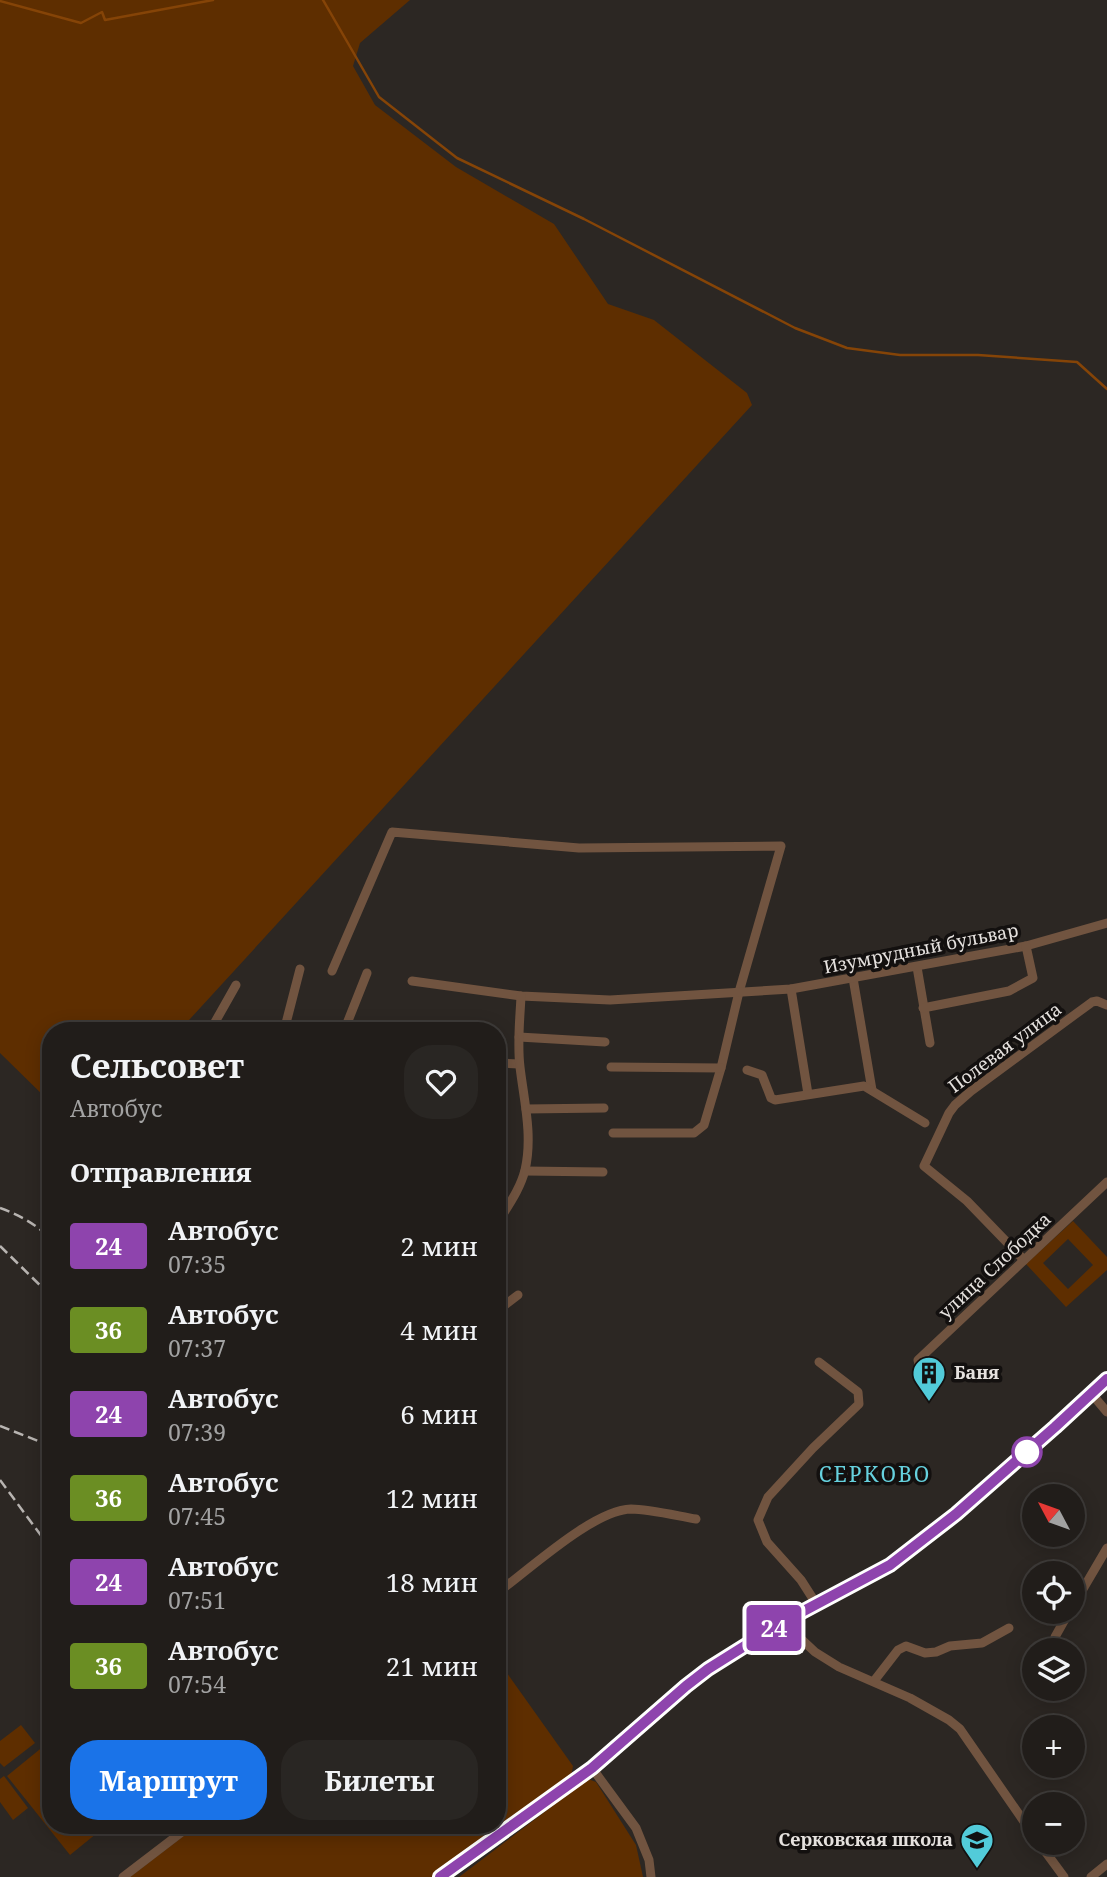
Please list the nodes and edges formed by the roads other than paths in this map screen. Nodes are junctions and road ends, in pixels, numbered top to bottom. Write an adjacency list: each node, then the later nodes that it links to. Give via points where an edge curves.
1 (1107, 923): 2 (street, Изумрудный бульвар)
2 (1026, 946): 3 (street, Изумрудный бульвар); 14 (street, via 1032,978 1009,991)
3 (917, 967): 7 (street, Изумрудный бульвар); 14 (street)
4 (300, 969): 16 (street)
5 (332, 971): 11 (street, via 392,832 579,848 781,846)
6 (367, 973): 17 (street)
7 (853, 978): 10 (street, Изумрудный бульвар); 26 (street)
8 (412, 981): 12 (street, Изумрудный бульвар)
9 (236, 985): 15 (street)
10 (791, 989): 11 (street, Изумрудный бульвар); 27 (street)
11 (739, 992): 12 (street, Изумрудный бульвар, via 610,1000); 24 (street)
12 (521, 996): 18 (street)
13 (1107, 1005): 36 (street, Полевая улица, via 1092,1003 971,1091 949,1113 923,1166 967,1201)
14 (923, 1007): 20 (street)
15 (215, 1022)
16 (286, 1022)
17 (348, 1022)
18 (519, 1037): 19 (street); 22 (street)
19 (605, 1042)
20 (930, 1043)
21 (506, 1063): 22 (street)
22 (519, 1064): 29 (street)
23 (611, 1067): 24 (street)
24 (721, 1068): 31 (street, via 704,1125 694,1133)
25 (747, 1070): 27 (street, via 764,1077 775,1100)
26 (872, 1090): 27 (street, via 864,1086); 30 (street)
27 (808, 1094)
28 (604, 1108): 29 (street)
29 (526, 1109): 32 (street)
30 (925, 1123)
31 (612, 1133)
32 (525, 1171): 33 (street); 35 (street)
33 (603, 1172)
34 (1107, 1182): 36 (street, улица Слободка)
35 (506, 1209)
36 (1024, 1260): 40 (street, улица Слободка, via 918,1360)
37 (518, 1295): 38 (street)
38 (506, 1304)
39 (819, 1362): 48 (street, via 858,1392 859,1404 768,1497 758,1520 767,1542)
40 (927, 1375)
41 (1107, 1379): 42 (main road)
42 (1091, 1393): 43 (street); 48 (main road, via 956,1514 890,1565)
43 (1107, 1412)
44 (696, 1518): 46 (street, via 632,1509 615,1512 557,1546)
45 (1107, 1548): 47 (street)
46 (506, 1585)
47 (1085, 1586)
48 (817, 1605): 49 (main road)
49 (783, 1622): 53 (street, via 815,1652); 54 (main road, via 708,1669)
50 (1062, 1624): 52 (street)
51 (1009, 1628): 53 (street, via 982,1643 936,1652 906,1646)
52 (1055, 1637)
53 (874, 1681): 55 (street, via 960,1729)
54 (592, 1768): 56 (main road); 63 (street, via 636,1828)
55 (1022, 1819)
56 (506, 1830)
57 (179, 1834): 61 (street)
58 (500, 1834): 62 (main road)
59 (1047, 1855): 64 (street)
60 (1107, 1864): 65 (street)
61 (123, 1877)
62 (440, 1877)
63 (651, 1877)
64 (1063, 1877)
65 (1091, 1877)

